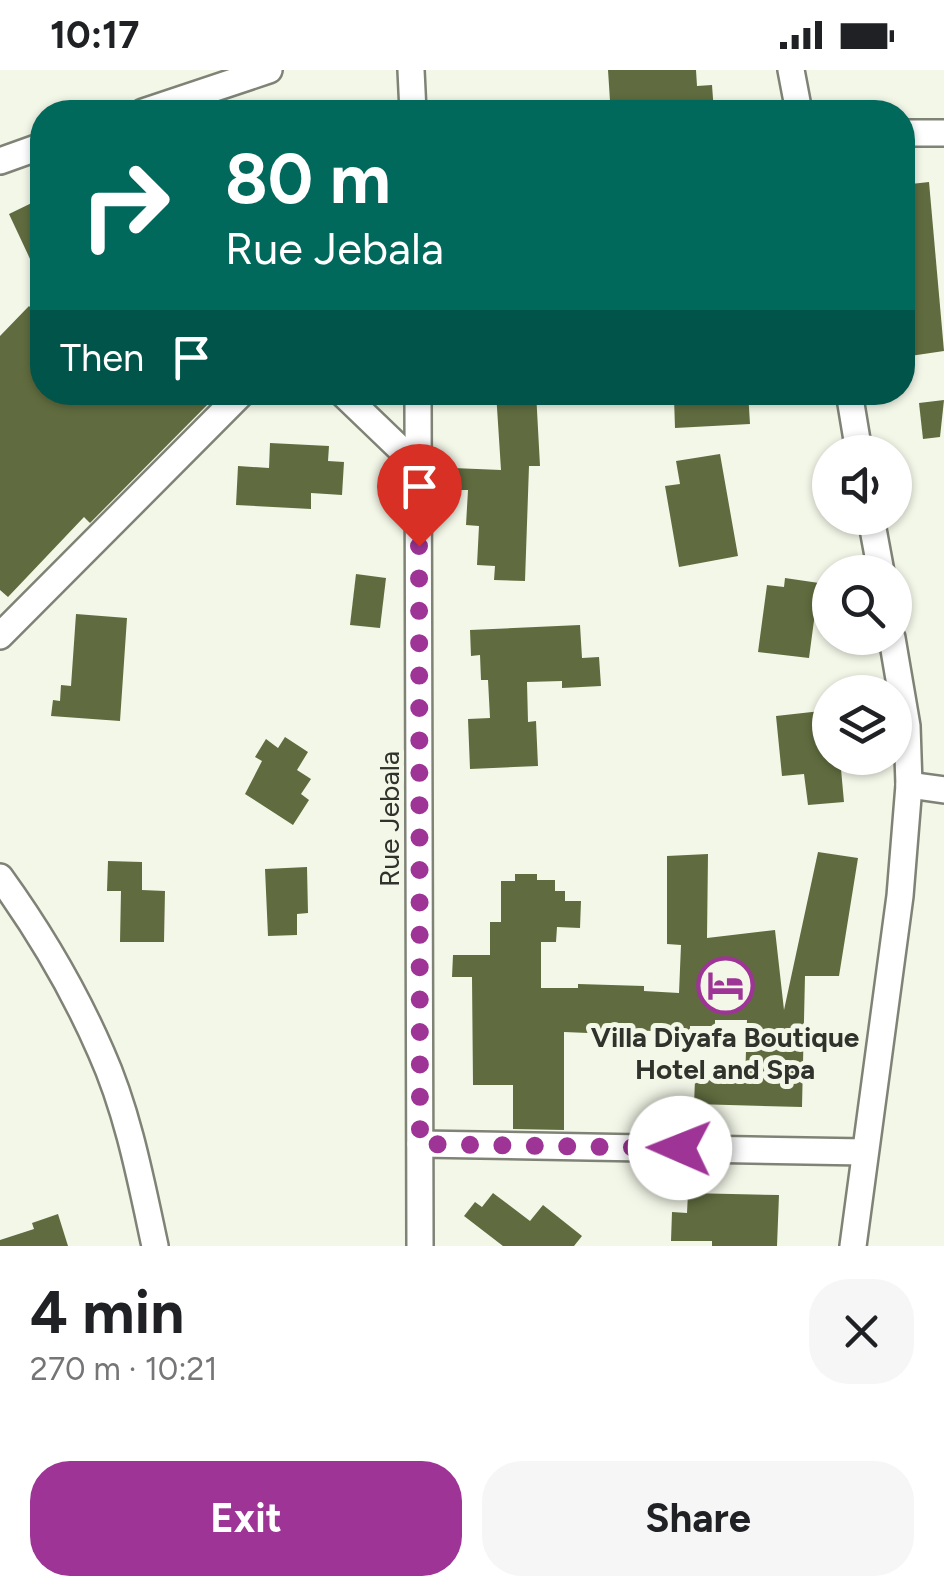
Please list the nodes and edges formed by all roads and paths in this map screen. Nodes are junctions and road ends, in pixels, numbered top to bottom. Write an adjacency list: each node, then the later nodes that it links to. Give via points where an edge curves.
1 (269, 70): 4 (street)
2 (411, 70): 5 (street)
3 (791, 70): 6 (street)
4 (179, 100)
5 (412, 100)
6 (797, 100)
7 (915, 133): 8 (street)
8 (944, 133)
9 (30, 150): 10 (street)
10 (0, 160)
11 (230, 405): 17 (street)
12 (355, 405): 16 (street)
13 (418, 405): 16 (street, Rue Jebala)
14 (851, 405): 15 (street)
15 (856, 435)
16 (418, 466): 22 (street, Rue Jebala)
17 (0, 636)
18 (895, 655): 19 (street)
19 (909, 784): 20 (street); 23 (street)
20 (944, 790)
21 (0, 877): 24 (street, via 58,966 102,1053)
22 (420, 1144): 23 (street); 25 (street, Rue Jebala)
23 (865, 1152): 26 (street)
24 (155, 1246)
25 (420, 1246)
26 (853, 1246)

